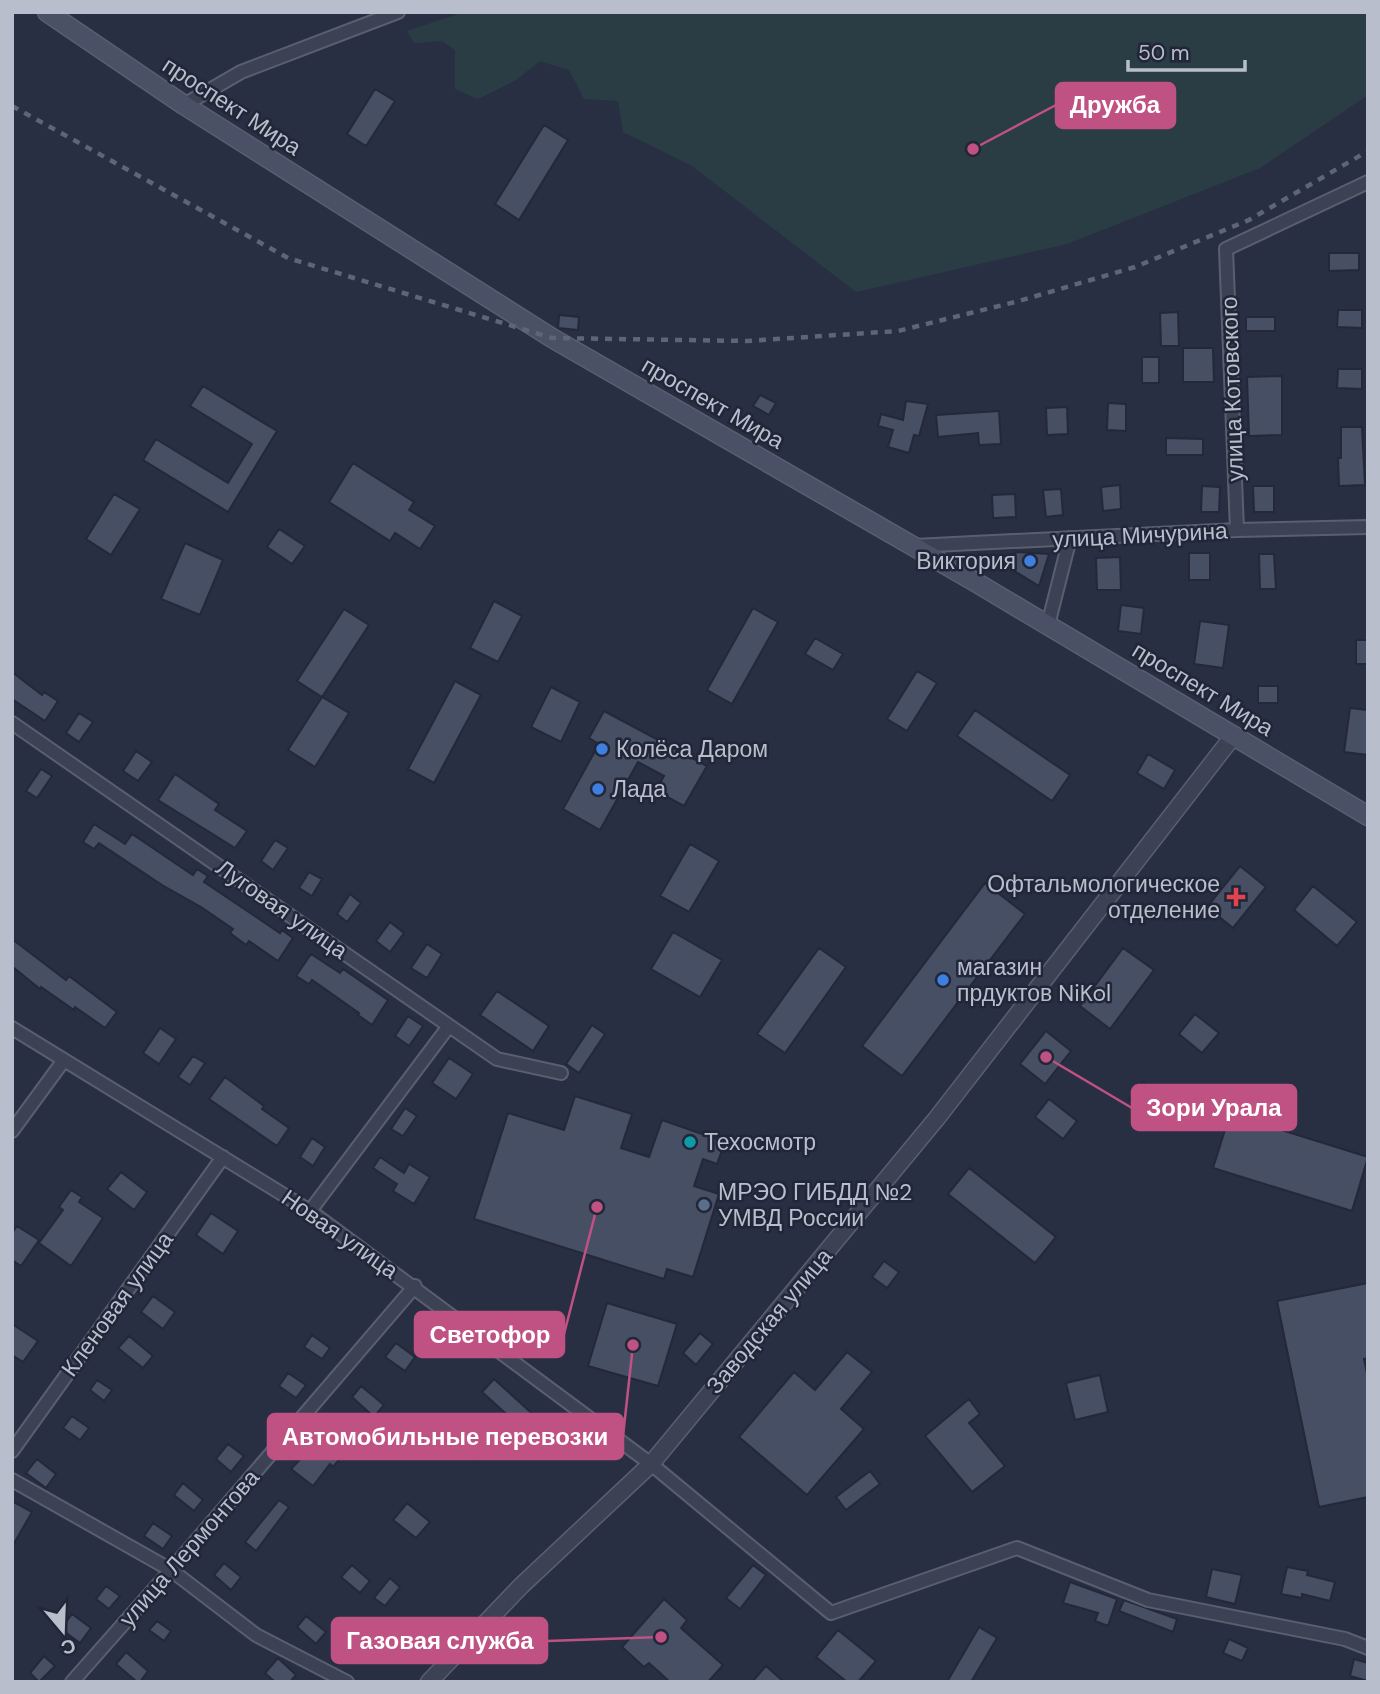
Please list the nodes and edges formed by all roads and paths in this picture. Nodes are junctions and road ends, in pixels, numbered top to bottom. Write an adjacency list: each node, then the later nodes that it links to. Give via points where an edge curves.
1 (47, 12): 3 (main road, проспект Мира)
2 (398, 12): 3 (street, via 241,72)
3 (184, 104): 8 (main road, проспект Мира, via 552,338)
4 (1368, 182): 6 (street, улица Котовского, via 1226,249)
5 (1368, 527): 6 (street, улица Мичурина)
6 (1237, 530): 7 (street, улица Мичурина)
7 (1070, 538): 8 (street, улица Мичурина); 9 (street)
8 (913, 546): 9 (main road, проспект Мира)
9 (1048, 625): 11 (main road, проспект Мира)
10 (12, 723): 13 (street, Луговая улица)
11 (1234, 735): 12 (main road, проспект Мира); 22 (street, Заводская улица, via 937,1118)
12 (1368, 816)
13 (449, 1026): 16 (street, Луговая улица, via 497,1059); 19 (street)
14 (12, 1028): 15 (street, Новая улица)
15 (64, 1060): 17 (street); 18 (street, Новая улица)
16 (561, 1073)
17 (12, 1131)
18 (223, 1157): 19 (street, Новая улица); 21 (street, Кленовая улица)
19 (310, 1211): 20 (street, Новая улица)
20 (415, 1286): 22 (street, Новая улица); 24 (street, улица Лермонтова)
21 (12, 1451)
22 (650, 1464): 25 (street, Новая улица, via 831,1613 1017,1548 1148,1600 1345,1639); 28 (street, Заводская улица, via 521,1586)
23 (12, 1480): 24 (street)
24 (172, 1570): 26 (street, улица Лермонтова); 27 (street, via 256,1635)
25 (1368, 1648)
26 (72, 1682)
27 (347, 1682)
28 (429, 1682)

